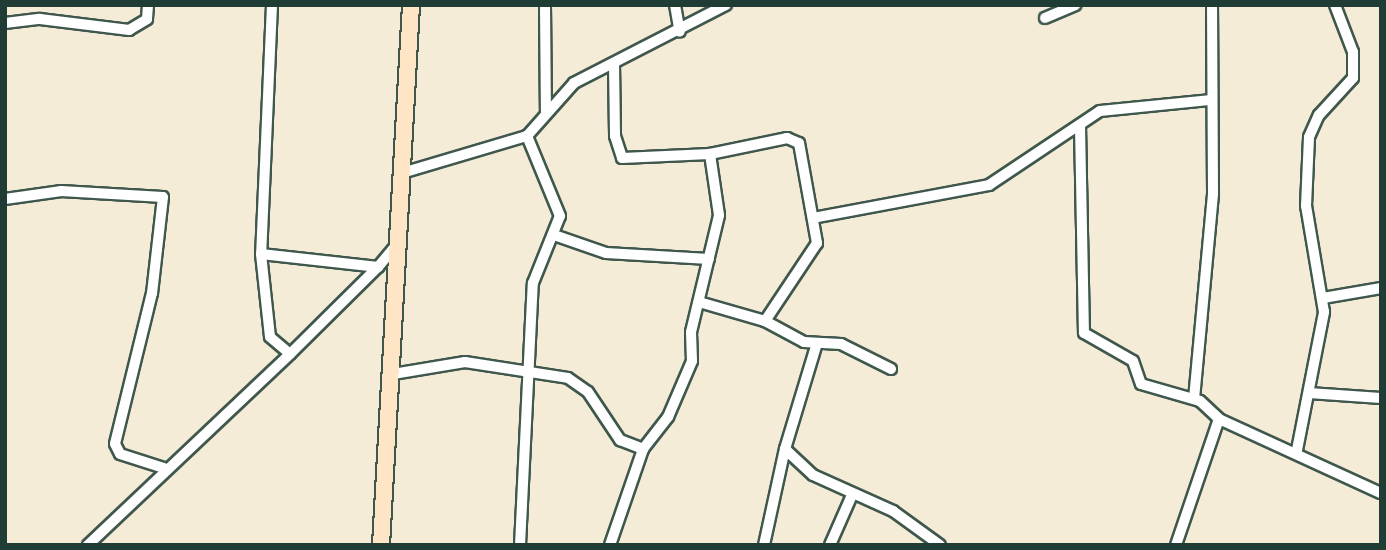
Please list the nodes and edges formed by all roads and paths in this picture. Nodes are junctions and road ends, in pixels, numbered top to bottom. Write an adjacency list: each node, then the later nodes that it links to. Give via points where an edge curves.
1 (148, 5): 11 (street, via 147,19 129,30 40,19)
2 (272, 5): 24 (street)
3 (411, 5): 19 (street)
4 (545, 5): 15 (street)
5 (675, 5): 12 (street)
6 (726, 5): 12 (street)
7 (1075, 5): 10 (street)
8 (1212, 5): 14 (street)
9 (1335, 5): 28 (street, via 1354,63 1350,88 1319,115 1309,137 1307,206)
10 (1045, 18)
11 (5, 23)
12 (680, 32): 13 (street)
13 (614, 63): 15 (street, via 574,83); 18 (street, via 619,155)
14 (1211, 100): 16 (street, via 1107,109); 38 (street, via 1208,297)
15 (546, 112): 17 (street)
16 (1080, 126): 21 (street, via 989,185); 38 (street, via 1084,333 1133,362 1141,384)
17 (527, 136): 19 (street); 22 (street, via 557,205)
18 (710, 154): 21 (street, via 795,140); 25 (street, via 719,202)
19 (402, 173): 23 (street)
20 (5, 200): 43 (street, via 61,191 163,197 152,293 115,444 120,454)
21 (813, 218): 30 (street, via 815,252)
22 (554, 235): 25 (street, via 606,253); 35 (street, via 533,283)
23 (402, 239): 26 (street); 34 (street)
24 (261, 254): 26 (street); 32 (street, via 270,337)
25 (709, 259): 29 (street)
26 (378, 267): 32 (street)
27 (1381, 288): 28 (street)
28 (1323, 298): 36 (street)
29 (699, 302): 30 (street); 40 (street, via 692,360 668,417)
30 (765, 321): 31 (street)
31 (817, 343): 33 (street, via 841,344); 41 (street)
32 (290, 354): 43 (street)
33 (891, 369)
34 (393, 374): 35 (street, via 466,362); 48 (street)
35 (530, 374): 40 (street, via 582,384 620,440); 49 (street)
36 (1309, 393): 37 (street); 42 (street)
37 (1381, 398)
38 (1194, 399): 39 (street)
39 (1219, 419): 42 (street); 53 (street)
40 (643, 449): 46 (street)
41 (785, 449): 45 (street, via 813,475); 50 (street)
42 (1297, 450): 44 (street)
43 (164, 468): 47 (street)
44 (1381, 493)
45 (852, 495): 51 (street); 52 (street, via 893,511)
46 (614, 543)
47 (89, 544)
48 (381, 545)
49 (520, 545)
50 (764, 545)
51 (830, 545)
52 (940, 545)
53 (1176, 545)

